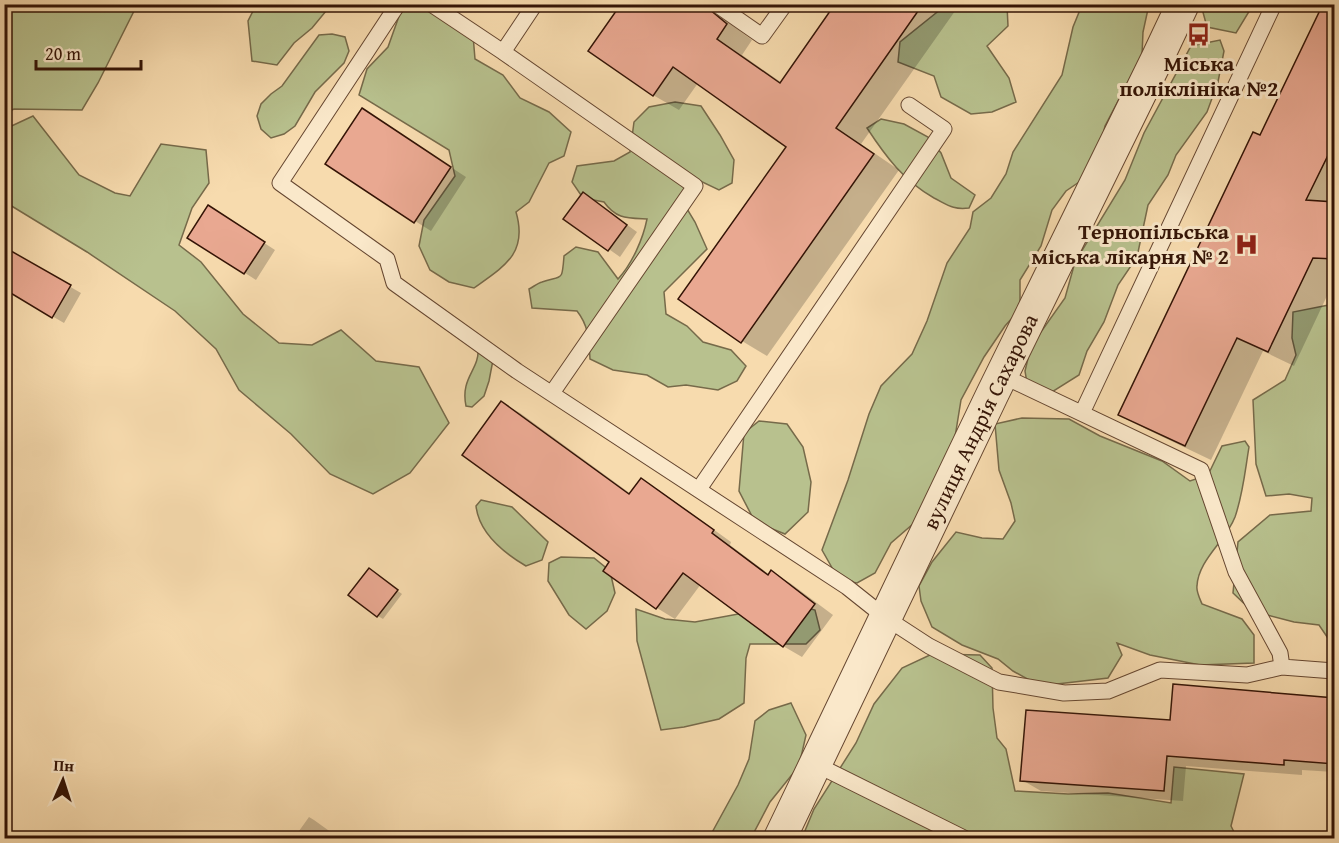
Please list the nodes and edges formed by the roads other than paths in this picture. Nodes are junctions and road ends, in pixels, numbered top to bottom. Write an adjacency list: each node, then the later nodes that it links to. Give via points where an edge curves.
1 (398, 4): 11 (lane, via 280,183 387,259 394,284)
2 (431, 4): 8 (lane)
3 (535, 4): 8 (lane)
4 (716, 4): 5 (lane, via 762,36)
5 (785, 4)
6 (1182, 4): 10 (street, вулиця Андрія Сахарова)
7 (1274, 4): 12 (lane)
8 (503, 52): 11 (lane, via 695,186)
9 (909, 105): 13 (lane, via 944,129)
10 (1001, 375): 12 (lane); 14 (street, вулиця Андрія Сахарова)
11 (552, 393): 13 (lane)
12 (1082, 413): 15 (lane, via 1201,470 1236,572 1280,652)
13 (699, 489): 14 (lane, via 847,586)
14 (886, 618): 15 (lane, via 929,646 999,682 1064,693 1108,691 1160,670 1247,675); 17 (street, вулиця Андрія Сахарова)
15 (1282, 667): 16 (lane)
16 (1335, 671)
17 (815, 764): 18 (street, вулиця Андрія Сахарова); 19 (lane)
18 (780, 838)
19 (964, 838)

